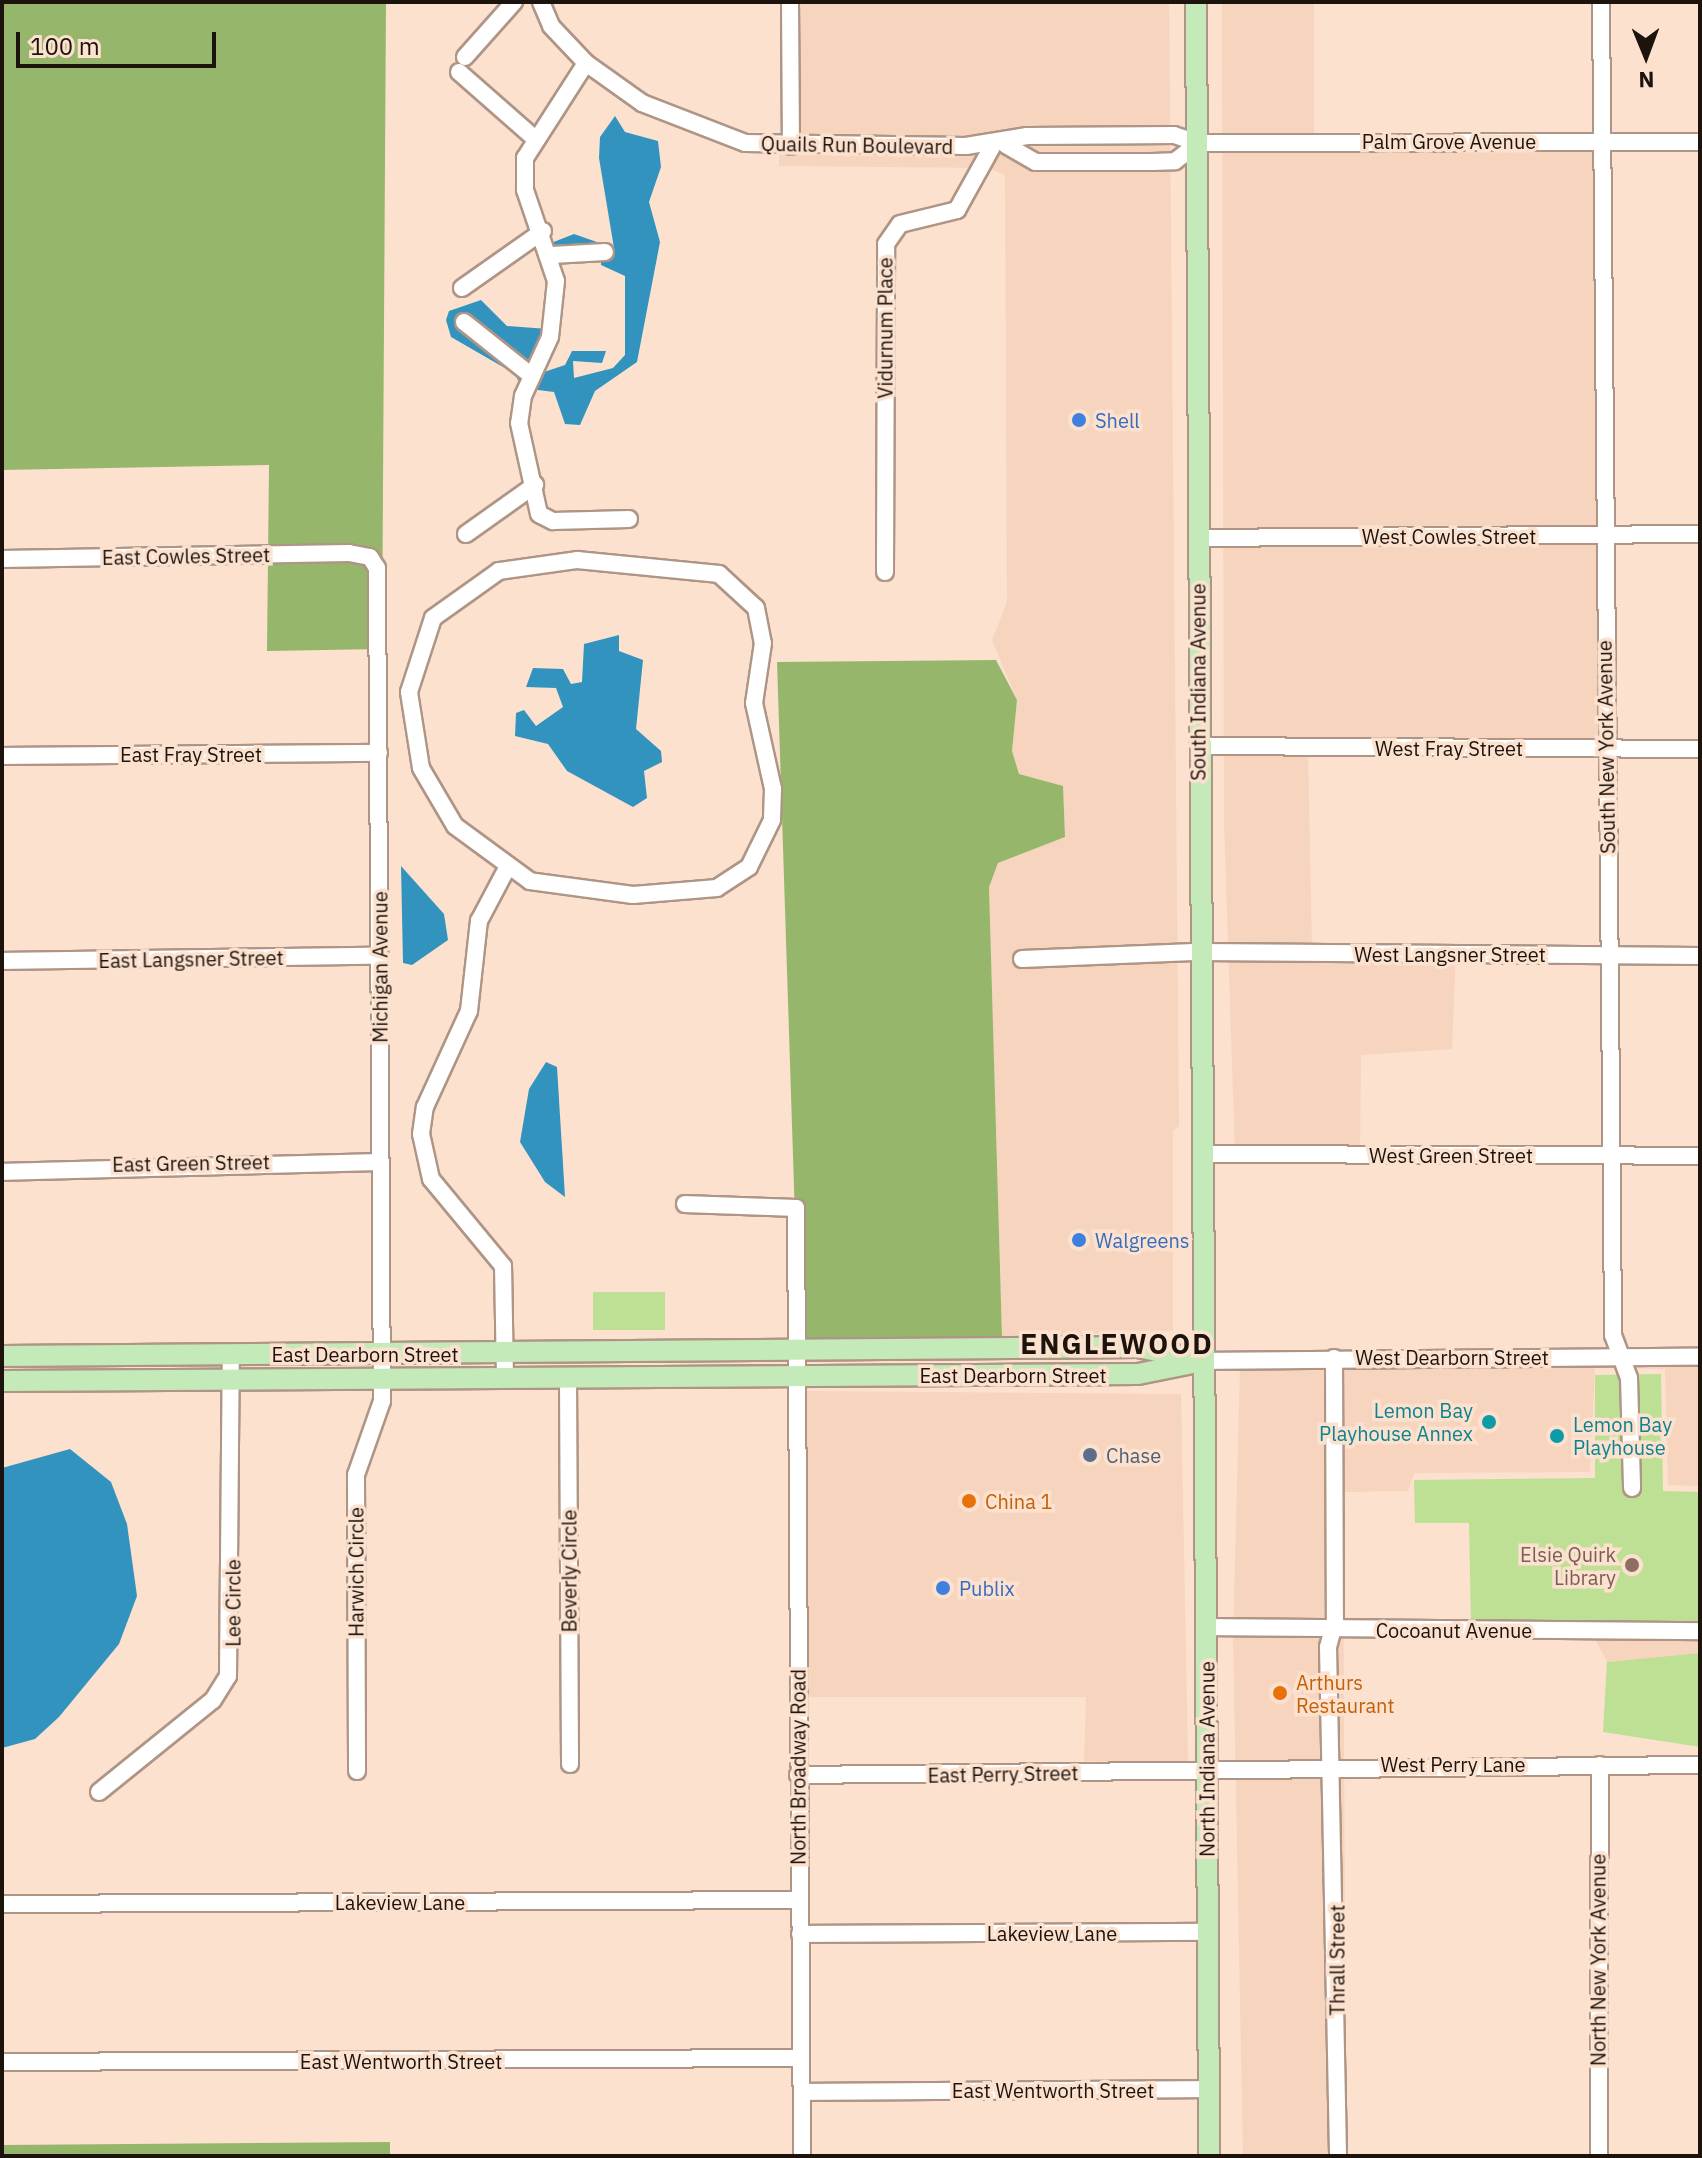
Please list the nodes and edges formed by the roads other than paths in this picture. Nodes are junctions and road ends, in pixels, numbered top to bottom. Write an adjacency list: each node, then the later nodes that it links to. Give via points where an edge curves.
1 (514, 2): 7 (street, via 462,65)
2 (541, 2): 6 (street, Quails Run Boulevard, via 551,26)
3 (790, 2): 12 (street)
4 (1196, 2): 10 (main road, South Indiana Avenue)
5 (1601, 2): 8 (street, South New York Avenue)
6 (586, 63): 7 (street); 12 (street, Quails Run Boulevard, via 668,118 745,143)
7 (534, 138): 13 (street, via 525,190)
8 (1603, 141): 9 (street, Palm Grove Avenue); 10 (street, Palm Grove Avenue); 23 (street, South New York Avenue)
9 (1700, 142)
10 (1199, 143): 11 (street, Quails Run Boulevard, via 1174,135 1042,136); 11 (street, Quails Run Boulevard, via 1175,161 1152,162 1036,162); 24 (main road, South Indiana Avenue)
11 (1000, 145): 12 (street, Quails Run Boulevard); 27 (street, Vidurnum Place, via 957,210 900,224 886,244)
12 (791, 146)
13 (543, 231): 15 (street); 16 (street)
14 (605, 252): 15 (street)
15 (552, 255): 18 (street, via 553,324)
16 (462, 288)
17 (464, 322): 18 (street)
18 (532, 376): 19 (street, via 519,423)
19 (535, 485): 20 (street, via 539,514 553,521); 21 (street)
20 (629, 519)
21 (466, 534)
22 (1700, 534): 23 (street, West Cowles Street)
23 (1605, 535): 24 (street, West Cowles Street); 29 (street, South New York Avenue)
24 (1197, 538): 28 (main road, South Indiana Avenue)
25 (370, 557): 26 (street, East Cowles Street); 31 (street, Michigan Avenue, via 379,578)
26 (2, 559)
27 (885, 572)
28 (1199, 746): 29 (street, West Fray Street); 34 (main road, South Indiana Avenue)
29 (1606, 749): 30 (street, West Fray Street); 36 (street, South New York Avenue)
30 (1700, 749)
31 (379, 753): 32 (street, East Fray Street); 35 (street, Michigan Avenue)
32 (2, 756)
33 (506, 870): 33 (street, via 448,817 417,758 409,692 433,618 480,579 539,561 705,570 734,581 752,599 762,627 754,703 773,789 770,829 749,867 717,888 675,895 565,891); 47 (street, via 479,921 469,1011 425,1107 421,1134 435,1185 503,1266)
34 (1200, 952): 36 (street, West Langsner Street); 38 (street); 40 (main road, South Indiana Avenue)
35 (380, 956): 39 (street, East Langsner Street); 43 (street, Michigan Avenue)
36 (1609, 956): 37 (street, West Langsner Street); 41 (street, South New York Avenue)
37 (1700, 956)
38 (1022, 959)
39 (2, 961)
40 (1203, 1154): 41 (street, West Green Street); 54 (main road, South Indiana Avenue)
41 (1610, 1155): 42 (street, West Green Street); 53 (street, South New York Avenue, via 1613,1335)
42 (1700, 1156)
43 (381, 1162): 44 (street, East Green Street); 48 (street, Michigan Avenue)
44 (2, 1172)
45 (685, 1204): 46 (street, North Broadway Road, via 796,1208)
46 (798, 1351): 47 (main road, East Dearborn Street); 54 (main road, East Dearborn Street, via 1138,1347); 55 (street, North Broadway Road)
47 (506, 1352): 48 (main road, East Dearborn Street); 58 (street)
48 (382, 1354): 49 (main road, East Dearborn Street); 57 (street, Michigan Avenue)
49 (231, 1355): 50 (main road, East Dearborn Street); 59 (street, Lee Circle)
50 (2, 1356)
51 (1700, 1357): 53 (street, West Dearborn Street)
52 (1334, 1358): 53 (street, West Dearborn Street); 54 (street, West Dearborn Street); 63 (street, Thrall Street)
53 (1620, 1358): 61 (street, South New York Avenue, via 1629,1378)
54 (1204, 1361): 55 (main road, East Dearborn Street, via 1138,1374); 62 (main road, North Indiana Avenue)
55 (798, 1377): 56 (main road, East Dearborn Street); 71 (street, North Broadway Road)
56 (568, 1378): 58 (main road, East Dearborn Street); 65 (street, Beverly Circle)
57 (382, 1379): 58 (main road, East Dearborn Street); 59 (main road, East Dearborn Street); 70 (street, Harwich Circle, via 380,1415 356,1475)
58 (505, 1379)
59 (231, 1380): 60 (main road, East Dearborn Street); 72 (street, Lee Circle, via 228,1676 213,1700)
60 (2, 1381)
61 (1632, 1488)
62 (1208, 1627): 63 (street, Cocoanut Avenue); 69 (main road, North Indiana Avenue)
63 (1331, 1630): 64 (street, Cocoanut Avenue); 66 (street, Thrall Street)
64 (1700, 1631)
65 (570, 1764)
66 (1335, 1764): 67 (street, West Perry Lane); 69 (street, West Perry Lane); 83 (street, Thrall Street)
67 (1600, 1765): 68 (street, West Perry Lane); 84 (street, North New York Avenue)
68 (1700, 1765)
69 (1207, 1768): 71 (street, East Perry Street); 75 (main road, North Indiana Avenue)
70 (357, 1771)
71 (798, 1775): 73 (street, North Broadway Road)
72 (99, 1792)
73 (799, 1900): 74 (street, Lakeview Lane); 76 (street, North Broadway Road)
74 (2, 1904)
75 (1208, 1932): 76 (street, Lakeview Lane); 79 (main road, North Indiana Avenue)
76 (800, 1934): 77 (street, North Broadway Road)
77 (800, 2058): 78 (street, East Wentworth Street); 80 (street, North Broadway Road)
78 (2, 2062)
79 (1209, 2089): 80 (street, East Wentworth Street); 82 (main road, North Indiana Avenue)
80 (802, 2092): 81 (street, North Broadway Road)
81 (802, 2156)
82 (1209, 2156)
83 (1338, 2156)
84 (1599, 2156)

